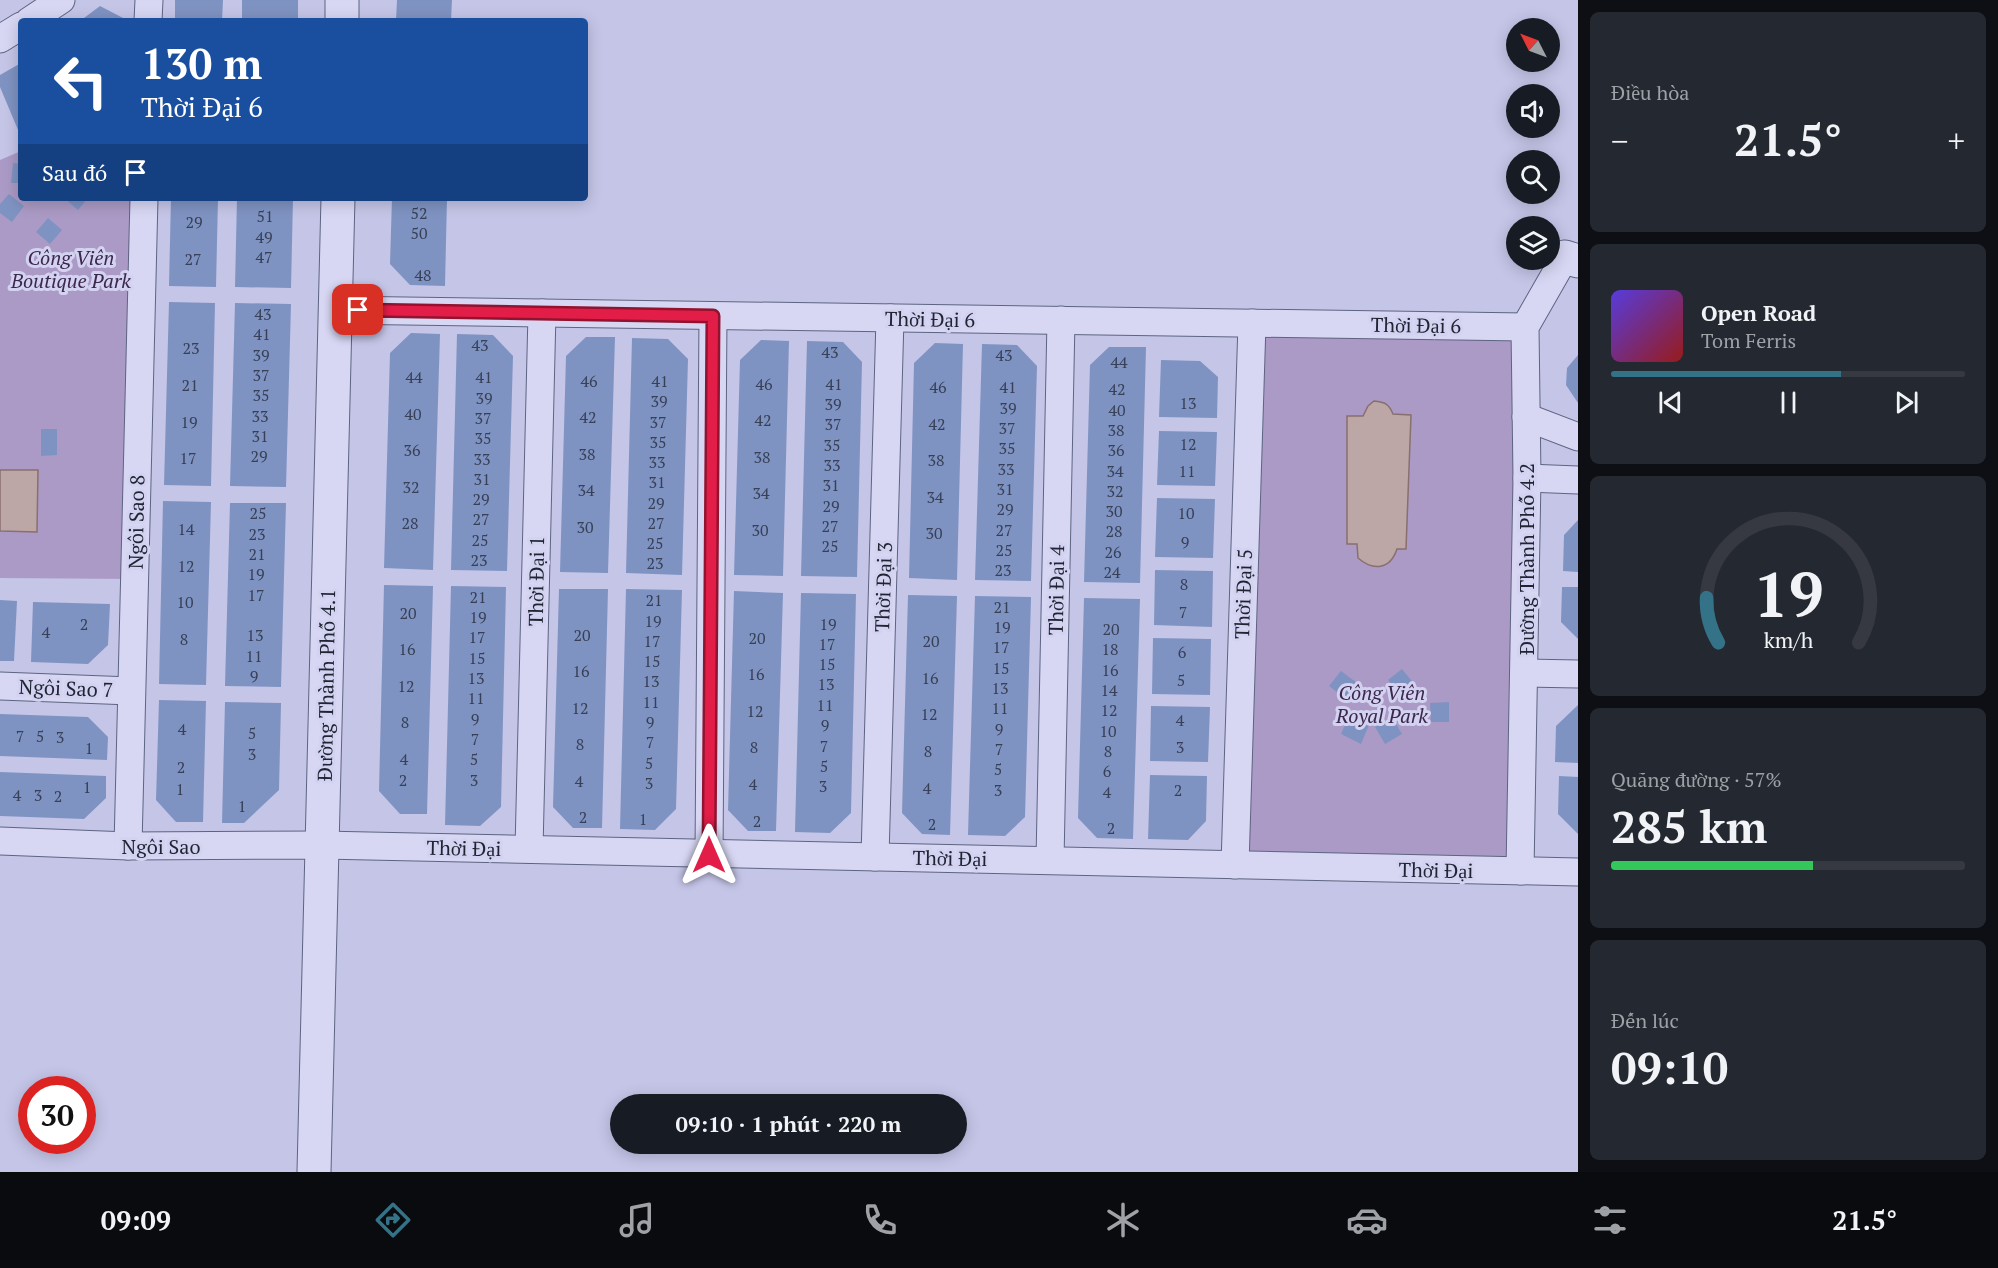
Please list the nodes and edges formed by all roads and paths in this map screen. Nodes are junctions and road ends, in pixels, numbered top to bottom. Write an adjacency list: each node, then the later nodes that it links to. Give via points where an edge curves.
1 (61, 0): 4 (street)
2 (149, 0): 5 (street)
3 (342, 0): 6 (street)
4 (33, 18)
5 (148, 18)
6 (342, 18)
7 (18, 28): 8 (street)
8 (0, 39)
9 (144, 201): 26 (street, Ngôi Sao 8)
10 (338, 201): 12 (street, Đường Thành Phố 4.1)
11 (1571, 259): 18 (street)
12 (335, 310): 13 (street, Thời Đại 6); 28 (street, Đường Thành Phố 4.1)
13 (542, 313): 14 (street, Thời Đại 6); 30 (street, Thời Đại 1)
14 (713, 316): 15 (street, Thời Đại 6); 31 (street)
15 (890, 318): 16 (street, Thời Đại 6); 32 (street, Thời Đại 3)
16 (1061, 320): 17 (street, Thời Đại 6); 33 (street, Thời Đại 4)
17 (1251, 323): 18 (street, Thời Đại 6); 34 (street, Thời Đại 5)
18 (1525, 327): 19 (street, Đường Thành Phố 4.2)
19 (1526, 417): 20 (street); 21 (street, Đường Thành Phố 4.2)
20 (1578, 436)
21 (1527, 478): 22 (street); 23 (street, Đường Thành Phố 4.2)
22 (1578, 480)
23 (1525, 672): 24 (street); 35 (street, Đường Thành Phố 4.2)
24 (1578, 674)
25 (0, 686): 26 (street, Ngôi Sao 7)
26 (131, 691): 29 (street, Ngôi Sao 8)
27 (0, 841): 29 (street, Ngôi Sao)
28 (322, 845): 29 (street, Ngôi Sao); 30 (street, Thời Đại); 37 (street, Đường Thành Phố 4.1)
29 (128, 846)
30 (529, 849): 31 (street, Thời Đại)
31 (709, 855): 32 (street, Thời Đại)
32 (875, 857): 33 (street, Thời Đại)
33 (1050, 860): 34 (street, Thời Đại)
34 (1235, 866): 35 (street, Thời Đại)
35 (1520, 871): 36 (street, Thời Đại)
36 (1578, 872)
37 (314, 1172)

